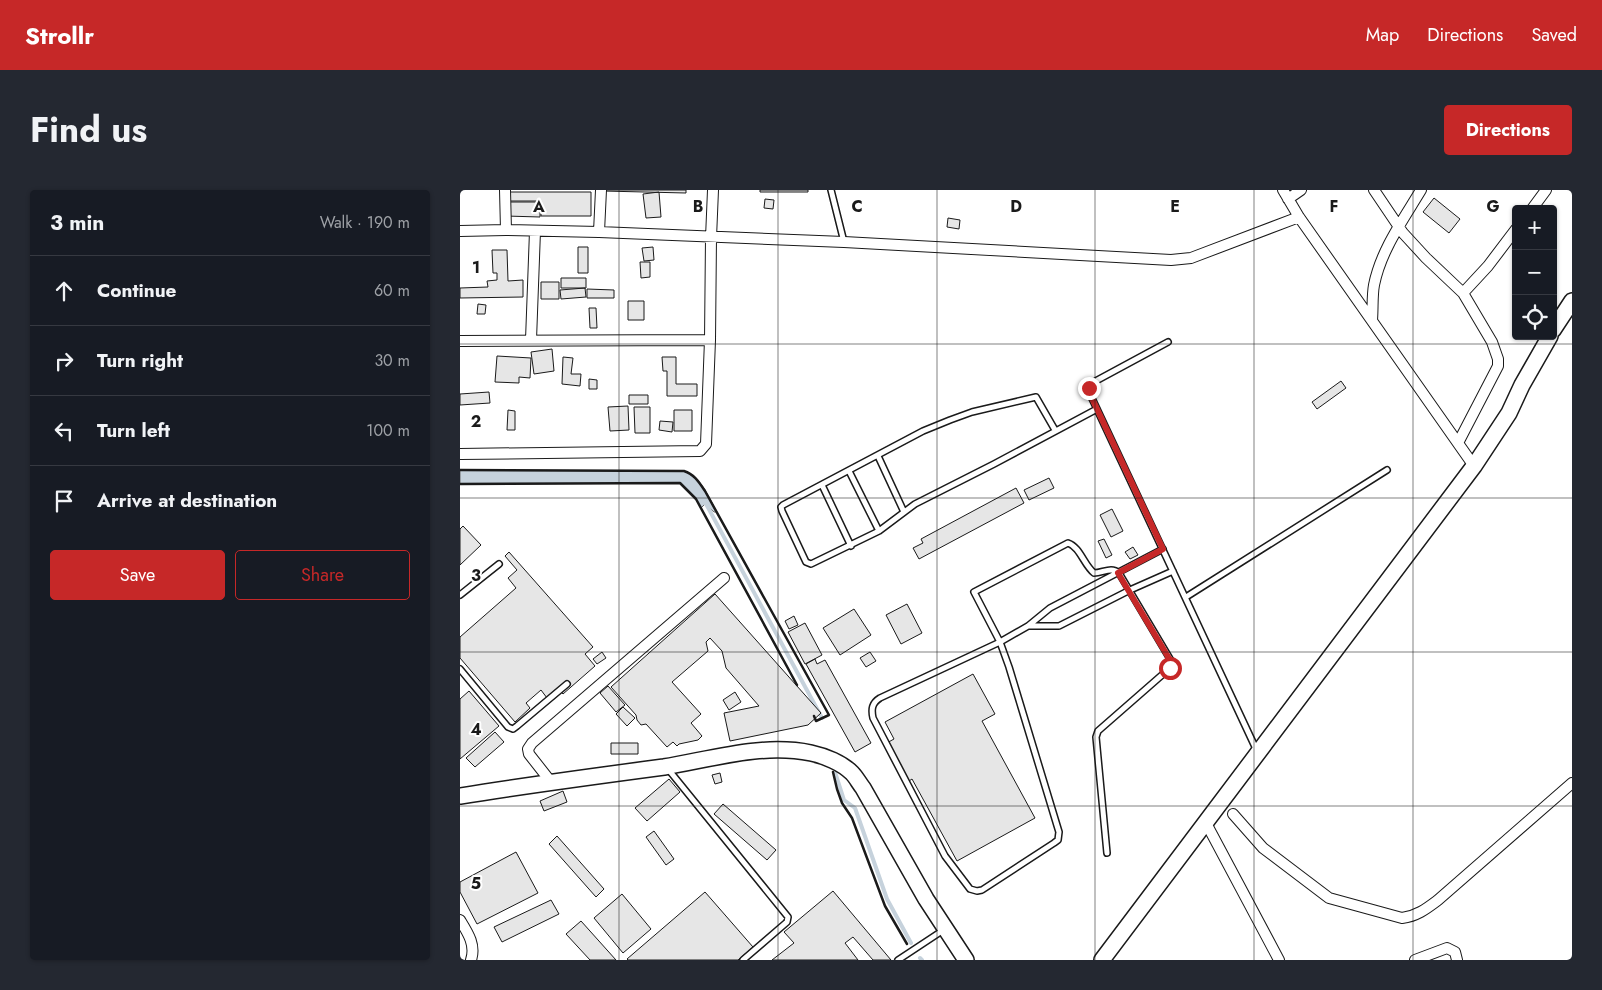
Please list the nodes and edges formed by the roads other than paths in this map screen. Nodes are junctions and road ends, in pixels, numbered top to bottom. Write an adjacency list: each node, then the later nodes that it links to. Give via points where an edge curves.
1 (505, 190): 13 (street)
2 (601, 190): 16 (street)
3 (713, 190): 18 (street)
4 (831, 190): 19 (lane)
5 (1301, 190): 9 (street)
6 (1374, 190): 12 (street)
7 (1421, 190): 12 (street)
8 (1546, 190): 10 (street)
9 (1285, 194): 11 (street)
10 (1535, 205)
11 (1300, 217): 19 (street, via 1191,258 1172,260); 22 (street)
12 (1398, 228): 20 (street); 22 (street, via 1378,269)
13 (506, 230): 14 (street); 15 (street)
14 (460, 231)
15 (535, 231): 16 (street); 24 (street)
16 (599, 232): 18 (street)
17 (1512, 235): 20 (street)
18 (711, 238): 19 (street); 25 (street)
19 (844, 242)
20 (1463, 293): 31 (street, via 1492,342 1498,366)
21 (1572, 301): 23 (street)
22 (1372, 320): 31 (street)
23 (1557, 324)
24 (531, 340): 25 (street); 27 (street)
25 (710, 340): 32 (street, via 706,444 700,451)
26 (1548, 340): 34 (street, via 1508,413)
27 (460, 341)
28 (1168, 342): 29 (lane, via 1092,383 1089,392)
29 (1097, 409): 30 (lane); 41 (lane)
30 (1056, 430): 33 (lane, via 1036,397 1032,397 950,420); 38 (lane)
31 (1458, 442): 34 (street)
32 (460, 454)
33 (878, 456): 36 (lane); 38 (lane)
34 (1474, 466): 53 (street)
35 (1387, 470): 48 (lane)
36 (849, 471): 37 (lane); 39 (lane)
37 (822, 485): 40 (lane); 40 (lane, via 784,505 782,511 808,564)
38 (904, 512): 39 (lane)
39 (879, 531): 40 (lane)
40 (850, 546)
41 (1163, 549): 43 (lane); 44 (lane)
42 (499, 564): 47 (lane)
43 (1173, 571): 46 (lane); 48 (lane)
44 (1118, 573): 46 (lane); 49 (lane, via 1050,608); 50 (lane, via 1111,569 1094,573 1068,543 975,591)
45 (724, 578): 55 (street, via 532,743 529,754)
46 (1130, 590): 49 (lane, via 1059,626); 60 (lane, via 1173,664 1098,731)
47 (460, 595)
48 (1186, 597): 53 (lane)
49 (1028, 626): 50 (lane)
50 (1000, 642): 50 (lane, via 1059,836 1054,843 976,891 966,885 945,856 872,712 875,701 880,698)
51 (460, 669): 52 (lane, via 512,729)
52 (567, 684)
53 (1258, 754): 59 (street)
54 (666, 766): 55 (street); 62 (street, via 776,749 812,753 840,764 863,788); 64 (lane, via 788,916 787,922)
55 (551, 782): 57 (street)
56 (1572, 783): 58 (street, via 1438,900 1422,912 1402,918 1329,898 1263,848)
57 (461, 794)
58 (1233, 814)
59 (1206, 823): 67 (street); 68 (street)
60 (1107, 853)
61 (460, 920): 63 (street, via 472,941 474,951)
62 (945, 929): 65 (lane); 66 (street)
63 (471, 960)
64 (743, 960)
65 (898, 960)
66 (966, 960)
67 (1102, 960)
68 (1279, 960)
69 (1415, 960): 70 (street, via 1447,948 1455,952)
70 (1457, 960)

